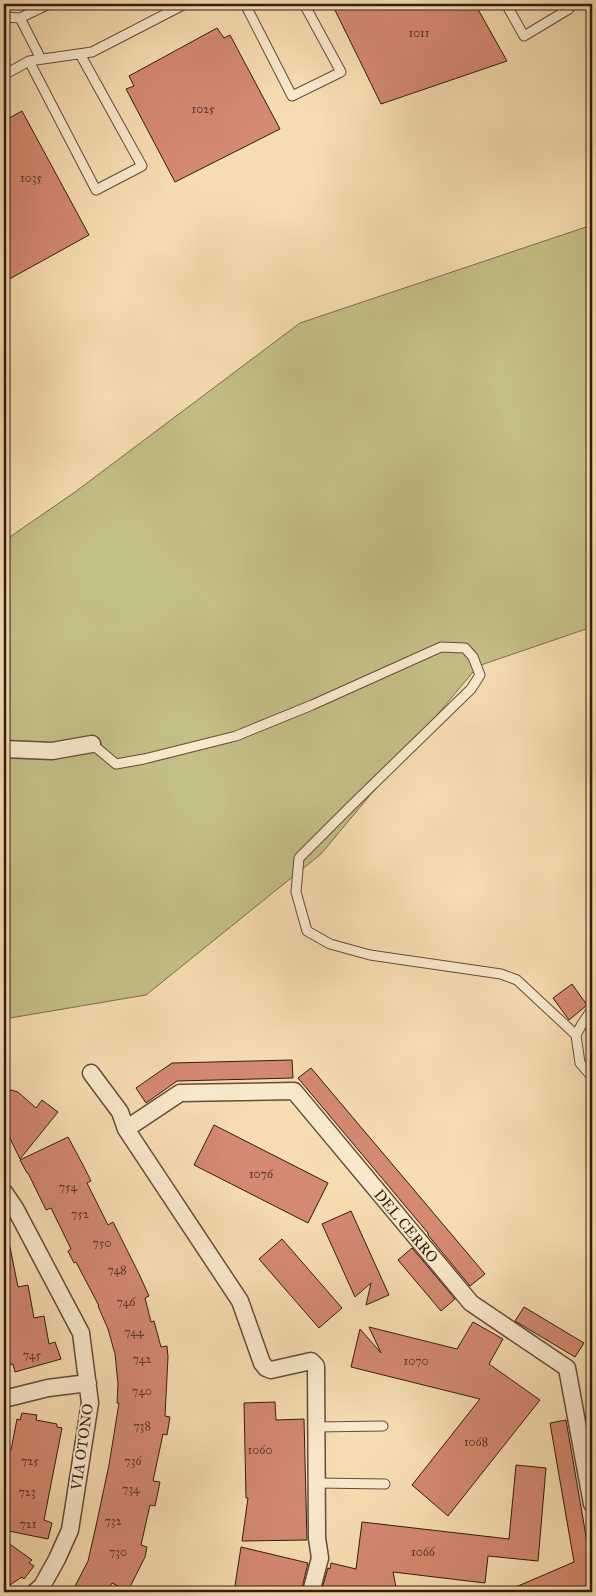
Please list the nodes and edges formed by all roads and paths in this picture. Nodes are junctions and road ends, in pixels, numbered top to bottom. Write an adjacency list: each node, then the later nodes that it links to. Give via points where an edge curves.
1 (185, 4): 9 (lane, via 92,52)
2 (244, 4): 3 (lane, via 292,96 341,72)
3 (304, 4)
4 (506, 4): 5 (lane, via 524,36 569,8)
5 (566, 4)
6 (43, 5): 8 (lane)
7 (4, 17): 8 (lane)
8 (20, 18): 10 (lane)
9 (80, 54): 10 (lane); 11 (lane, via 142,166 96,190)
10 (41, 59): 11 (lane)
11 (29, 61): 12 (lane)
12 (4, 75)
13 (92, 744): 14 (street, via 52,750); 16 (lane, via 116,764 236,736 441,648 465,648 474,657 480,675 471,689 299,858 296,892 306,931 330,944 370,955 502,974 516,980)
14 (4, 749)
15 (592, 1009): 16 (lane)
16 (576, 1035): 18 (lane, via 580,1063)
17 (91, 1073): 19 (street, via 120,1112)
18 (592, 1077)
19 (126, 1129): 24 (street, via 240,1301 266,1368 315,1363); 27 (street, DEL CERRO, via 180,1093 294,1091 470,1303 567,1368)
20 (4, 1192): 21 (street, VIA OTONO, via 81,1333)
21 (88, 1383): 22 (street, via 48,1388); 28 (street, VIA OTONO, via 90,1403 70,1530 42,1586)
22 (4, 1399)
23 (383, 1426): 24 (lane)
24 (316, 1427): 25 (street)
25 (317, 1483): 26 (lane); 29 (street, via 320,1558)
26 (385, 1484)
27 (592, 1504)
28 (35, 1592)
29 (311, 1592)

